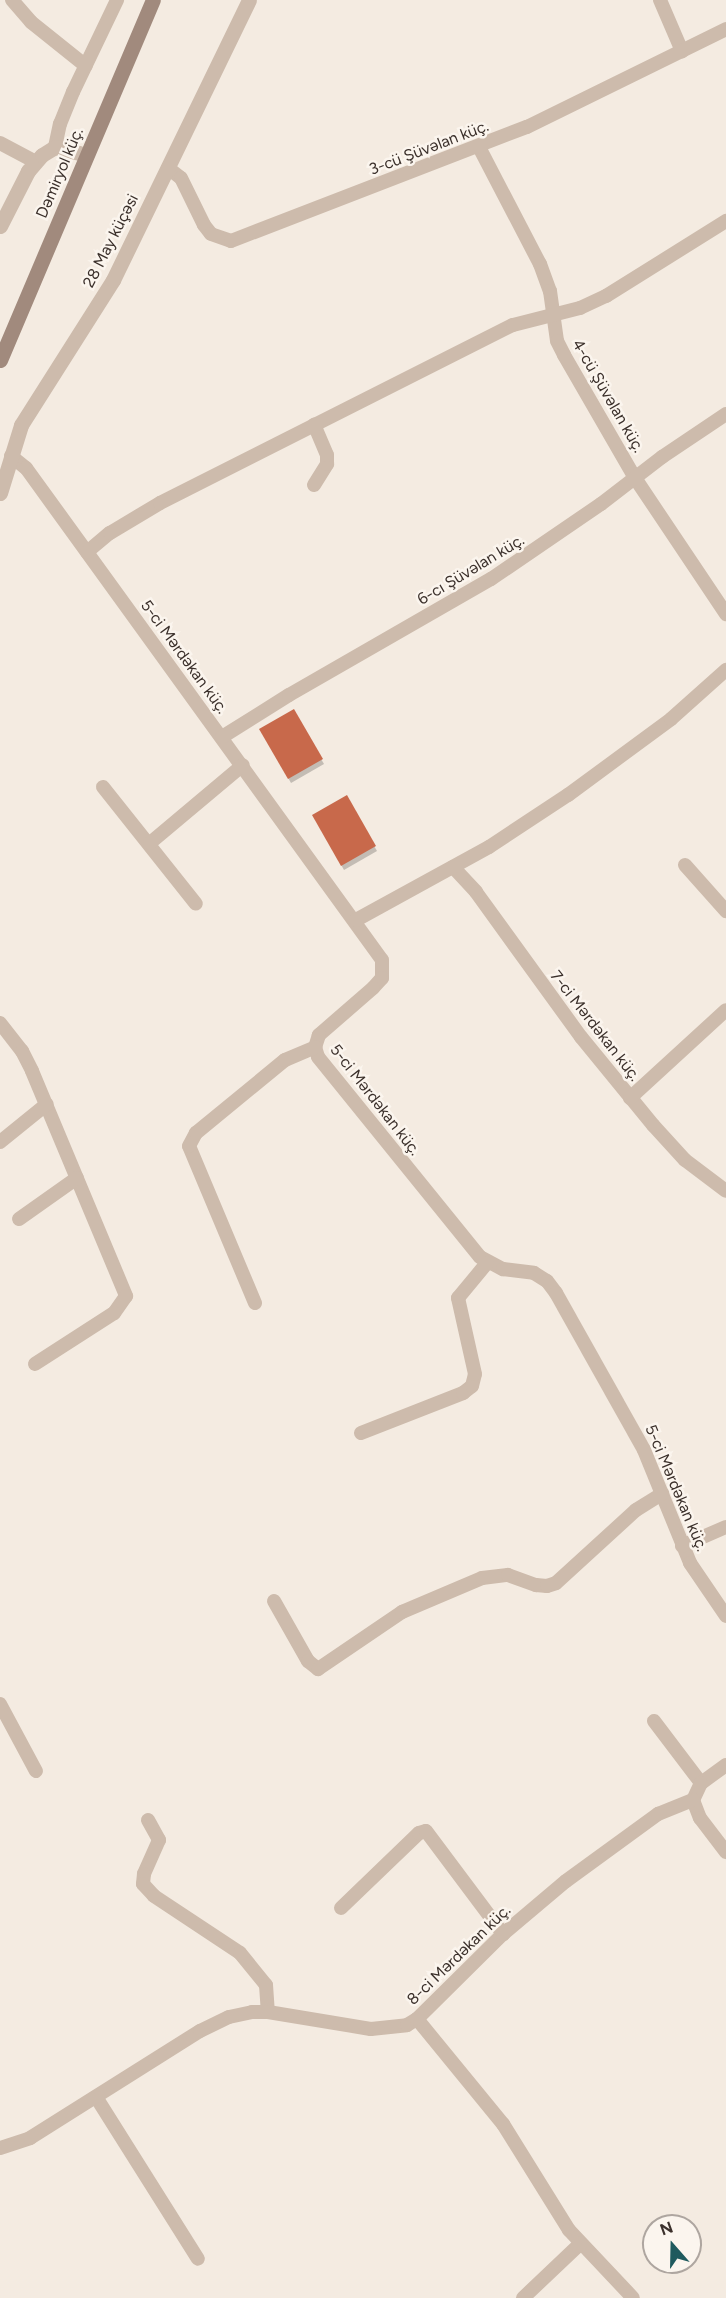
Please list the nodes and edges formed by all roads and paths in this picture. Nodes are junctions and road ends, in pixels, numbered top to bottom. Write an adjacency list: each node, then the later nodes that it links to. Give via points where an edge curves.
1 (12, 0): 9 (street, via 31,22)
2 (117, 0): 9 (street, Dəmiryol küç.)
3 (145, 0): 13 (main road)
4 (153, 0): 20 (main road, Dəmiryol küç.)
5 (249, 0): 15 (street, 28 May küçəsi)
6 (660, 0): 8 (street)
7 (726, 29): 8 (street, 3-cü Şüvəlan küç.)
8 (682, 51): 12 (street, 3-cü Şüvəlan küç.)
9 (86, 66): 11 (street, Dəmiryol küç., via 60,124)
10 (0, 143): 14 (street)
11 (55, 147): 13 (street); 14 (street)
12 (479, 147): 15 (street, 3-cü Şüvəlan küç., via 231,241 210,234 181,178); 18 (street, 4-cü Şüvəlan küç., via 540,264)
13 (79, 153): 19 (main road)
14 (35, 162): 17 (street)
15 (168, 168): 23 (street, 28 May küçəsi, via 113,280 26,417)
16 (726, 221): 18 (street, via 606,296)
17 (0, 226)
18 (554, 315): 22 (street, via 513,326); 24 (street, 4-cü Şüvəlan küç., via 557,341)
19 (0, 339)
20 (0, 360)
21 (726, 414): 24 (street, 6-cı Şüvəlan küç.)
22 (314, 425): 25 (street, via 327,455 327,464); 27 (street, via 132,518)
23 (11, 456): 26 (street, 28 May küçəsi); 27 (street, 5-ci Mərdəkan küç., via 26,468)
24 (635, 478): 28 (street, 4-cü Şüvəlan küç.); 30 (street, 6-cı Şüvəlan küç., via 491,579)
25 (314, 484)
26 (0, 493)
27 (87, 552): 30 (street, 5-ci Mərdəkan küç.)
28 (726, 615)
29 (726, 670): 35 (street, via 633,749 524,825)
30 (222, 737): 31 (street, 5-ci Mərdəkan küç.)
31 (243, 765): 33 (street); 38 (street, 5-ci Mərdəkan küç.)
32 (103, 787): 33 (street)
33 (150, 843): 36 (street)
34 (685, 865): 37 (street)
35 (453, 867): 38 (street); 42 (street, 7-ci Mərdəkan küç., via 463,875 516,951)
36 (196, 904)
37 (726, 911)
38 (356, 920): 41 (street, 5-ci Mərdəkan küç., via 382,960 382,978 324,1029)
39 (726, 1010): 42 (street)
40 (0, 1023): 43 (street, via 22,1050)
41 (315, 1047): 48 (street, 5-ci Mərdəkan küç., via 321,1060); 49 (street, via 285,1060 196,1133 189,1146)
42 (630, 1098): 46 (street, 7-ci Mərdəkan küç., via 675,1151)
43 (47, 1104): 44 (street); 45 (street)
44 (0, 1142)
45 (77, 1178): 47 (street); 50 (street, via 126,1296 114,1313)
46 (726, 1191)
47 (20, 1219)
48 (487, 1263): 51 (street, via 458,1298 475,1374 472,1386); 52 (street, 5-ci Mərdəkan küç., via 534,1273 547,1281 630,1423)
49 (255, 1304)
50 (34, 1364)
51 (361, 1433)
52 (662, 1494): 54 (street, 5-ci Mərdəkan küç.); 55 (street, via 636,1509 556,1583 536,1585 508,1575 482,1578 402,1612 318,1669 308,1661)
53 (726, 1527): 54 (street)
54 (682, 1546): 56 (street, 5-ci Mərdəkan küç.)
55 (274, 1601)
56 (726, 1616)
57 (0, 1704): 60 (street)
58 (654, 1721): 61 (street)
59 (726, 1765): 61 (street)
60 (36, 1771)
61 (701, 1783): 62 (street)
62 (693, 1800): 64 (street, via 700,1818); 66 (street, 8-ci Mərdəkan küç., via 658,1814 633,1831)
63 (148, 1820): 67 (street, via 159,1840 143,1884 163,1902 240,1953 266,1985)
64 (726, 1852)
65 (341, 1908): 66 (street, via 419,1833 426,1831)
66 (503, 1934): 68 (street, 8-ci Mərdəkan küç.)
67 (268, 2012): 68 (street, 8-ci Mərdəkan küç., via 371,2029 394,2028); 69 (street, 8-ci Mərdəkan küç., via 240,2014 215,2023)
68 (417, 2019): 71 (street, via 503,2124)
69 (96, 2097): 70 (street, 8-ci Mərdəkan küç., via 30,2138); 72 (street)
70 (0, 2148)
71 (580, 2244): 73 (street); 74 (street)
72 (198, 2259)
73 (523, 2298)
74 (633, 2298)

